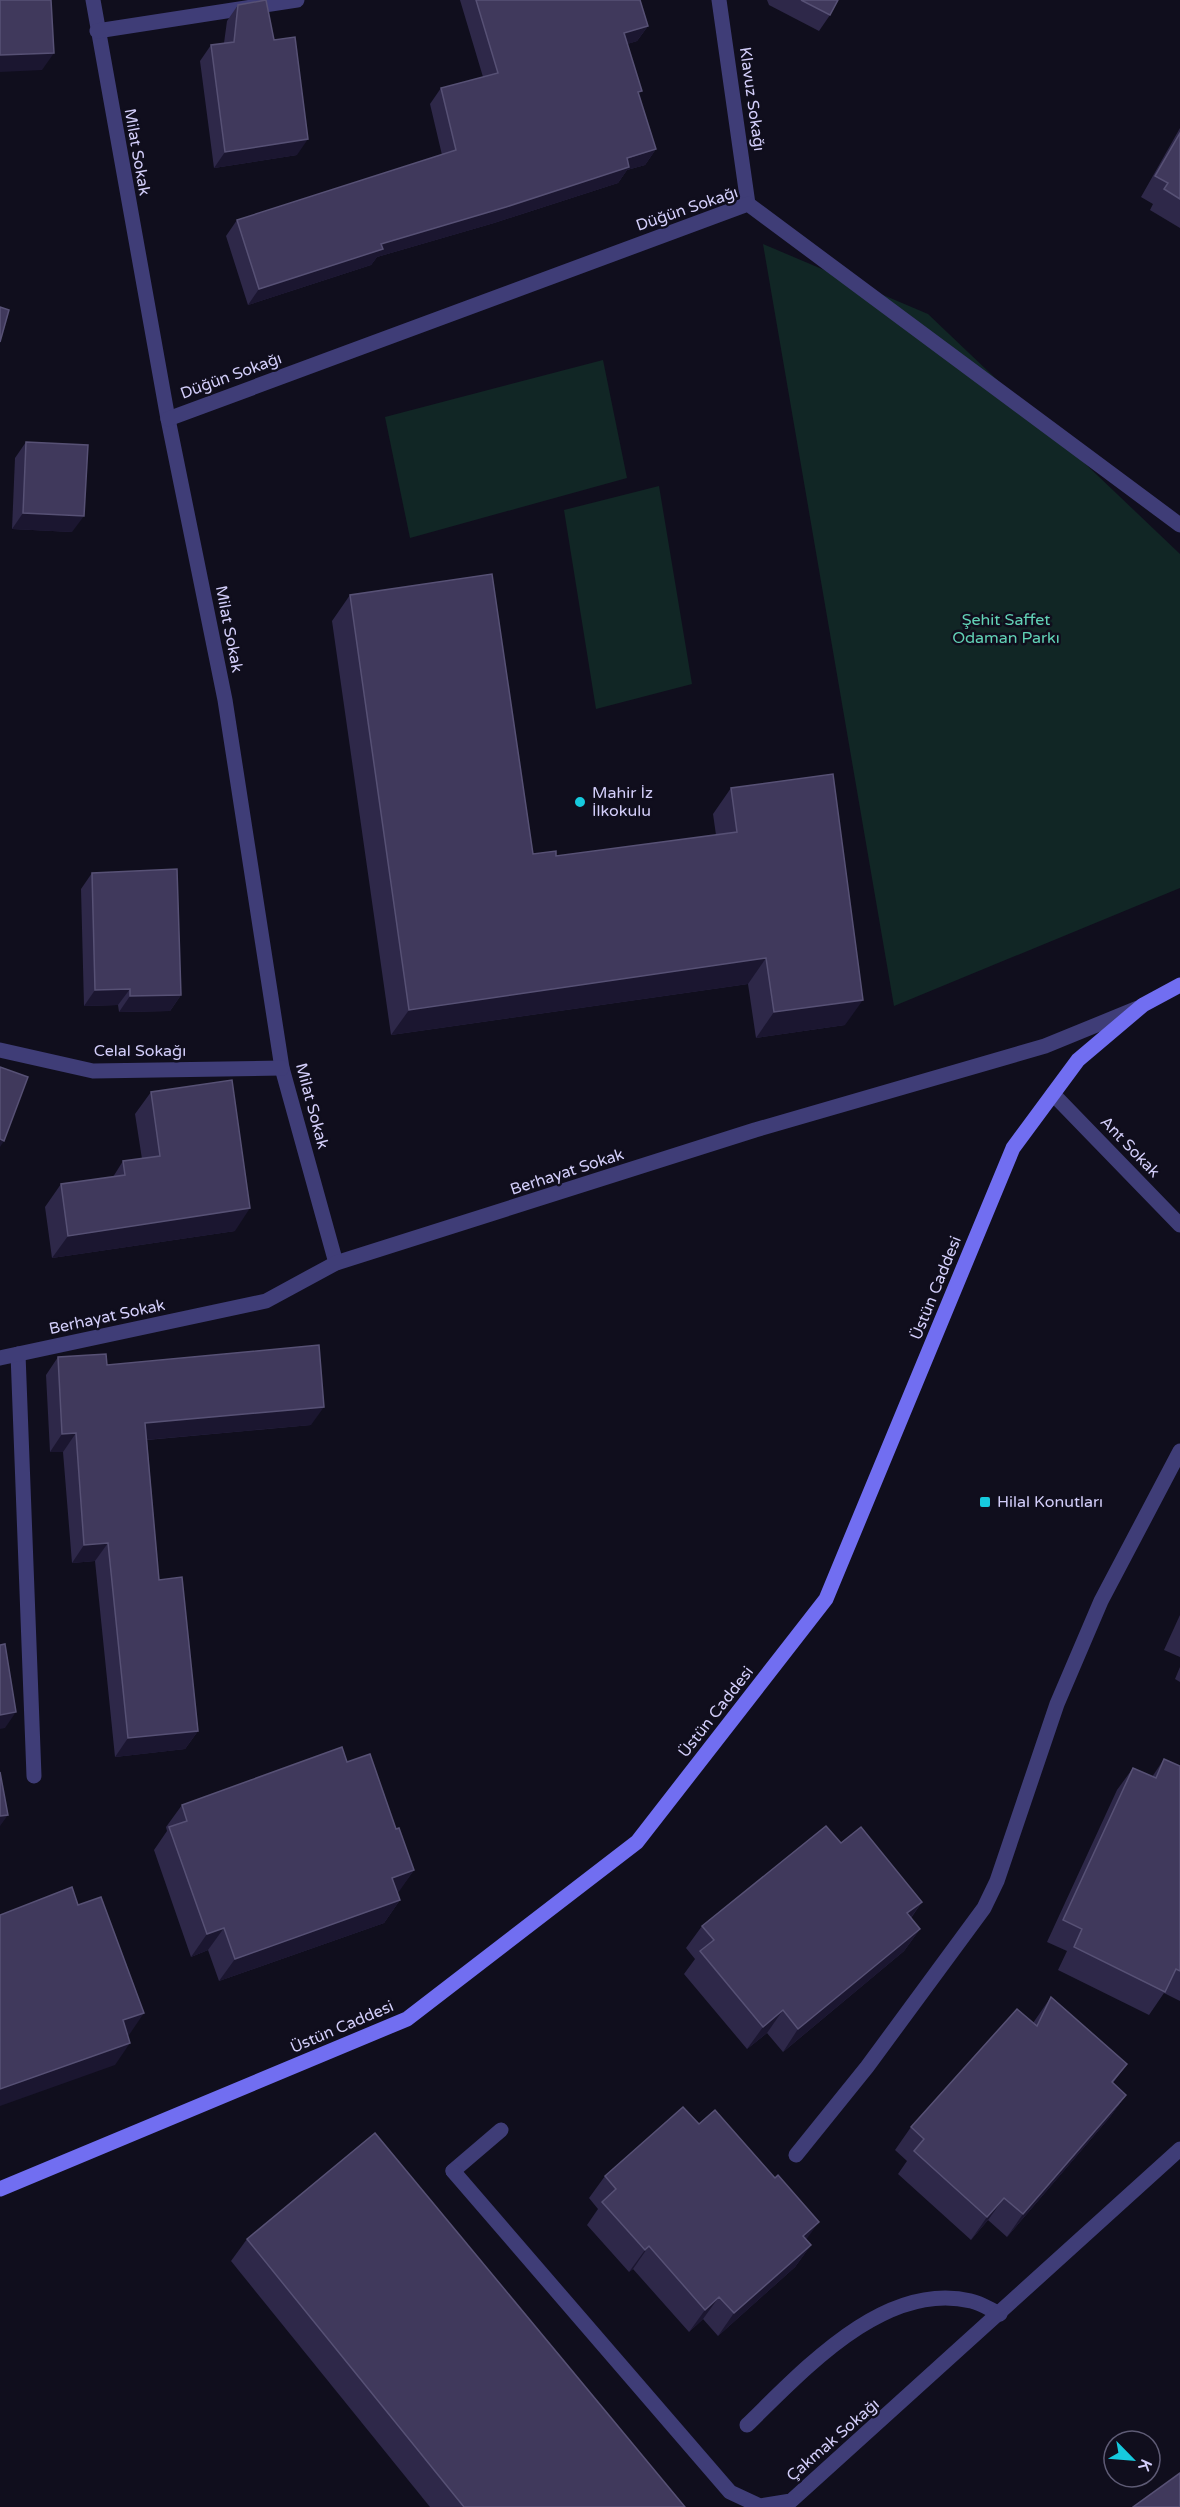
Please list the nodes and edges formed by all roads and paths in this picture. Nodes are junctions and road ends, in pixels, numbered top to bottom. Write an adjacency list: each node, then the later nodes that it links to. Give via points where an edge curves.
1 (93, 0): 4 (street, Milat Sokak)
2 (297, 0): 4 (street)
3 (719, 0): 5 (street, Klavuz Sokağı)
4 (97, 31): 6 (street, Milat Sokak)
5 (748, 204): 6 (street, Düğün Sokağı); 7 (street, Düğün Sokağı)
6 (168, 419): 11 (street, Milat Sokak, via 225,700)
7 (1180, 525)
8 (1180, 985): 9 (street, Üstün Caddesi)
9 (1143, 1005): 12 (street, Üstün Caddesi, via 1078,1060); 14 (street, Berhayat Sokak, via 1045,1046 755,1130)
10 (0, 1050): 11 (street, Celal Sokağı, via 93,1071)
11 (282, 1068): 14 (street, Milat Sokak)
12 (1053, 1094): 13 (street, Ant Sokak); 22 (street, Üstün Caddesi, via 1013,1148 826,1599 637,1842 407,2019)
13 (1180, 1225)
14 (336, 1263): 15 (street, Berhayat Sokak, via 266,1301)
15 (18, 1354): 16 (street, Berhayat Sokak); 18 (street)
16 (0, 1358)
17 (1180, 1450): 21 (street, via 1101,1601 1057,1704 997,1881 984,1908 867,2067)
18 (34, 1776)
19 (501, 2130): 23 (street, Çakmak Sokağı, via 453,2171 730,2492 760,2506 791,2501)
20 (1180, 2149): 23 (street, Çakmak Sokağı)
21 (796, 2155)
22 (0, 2189)
23 (1000, 2314): 24 (street, via 974,2301 957,2298 888,2309 862,2322)
24 (747, 2425)

